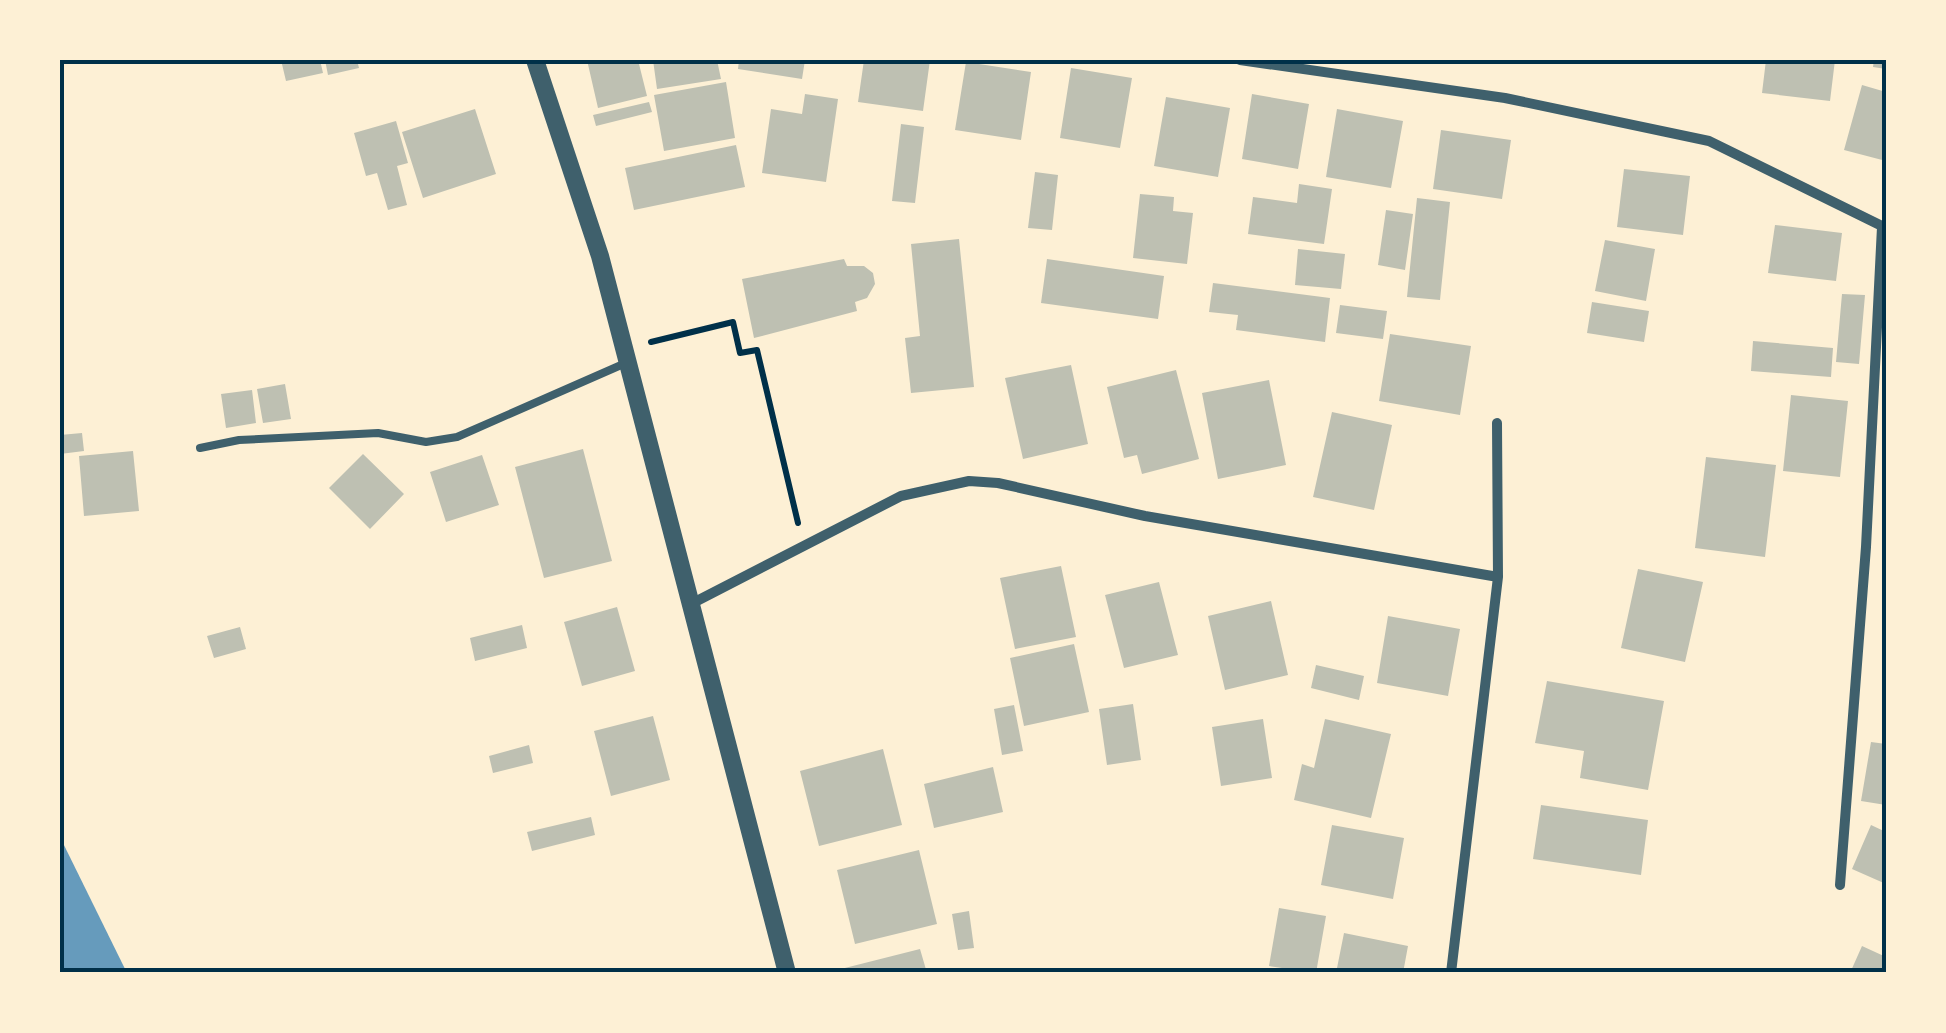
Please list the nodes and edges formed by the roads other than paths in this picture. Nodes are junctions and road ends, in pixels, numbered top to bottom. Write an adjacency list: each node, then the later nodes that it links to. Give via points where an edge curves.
1 (534, 60): 4 (street)
2 (1240, 60): 3 (street, via 1505,98 1709,141)
3 (1884, 228): 9 (street)
4 (628, 362): 6 (lane, via 457,438 426,442 378,434); 8 (street)
5 (1497, 423): 7 (street)
6 (200, 448)
7 (1498, 577): 8 (street, via 969,481 901,496); 11 (street)
8 (688, 606): 10 (street)
9 (1840, 885)
10 (787, 973)
11 (1451, 973)

